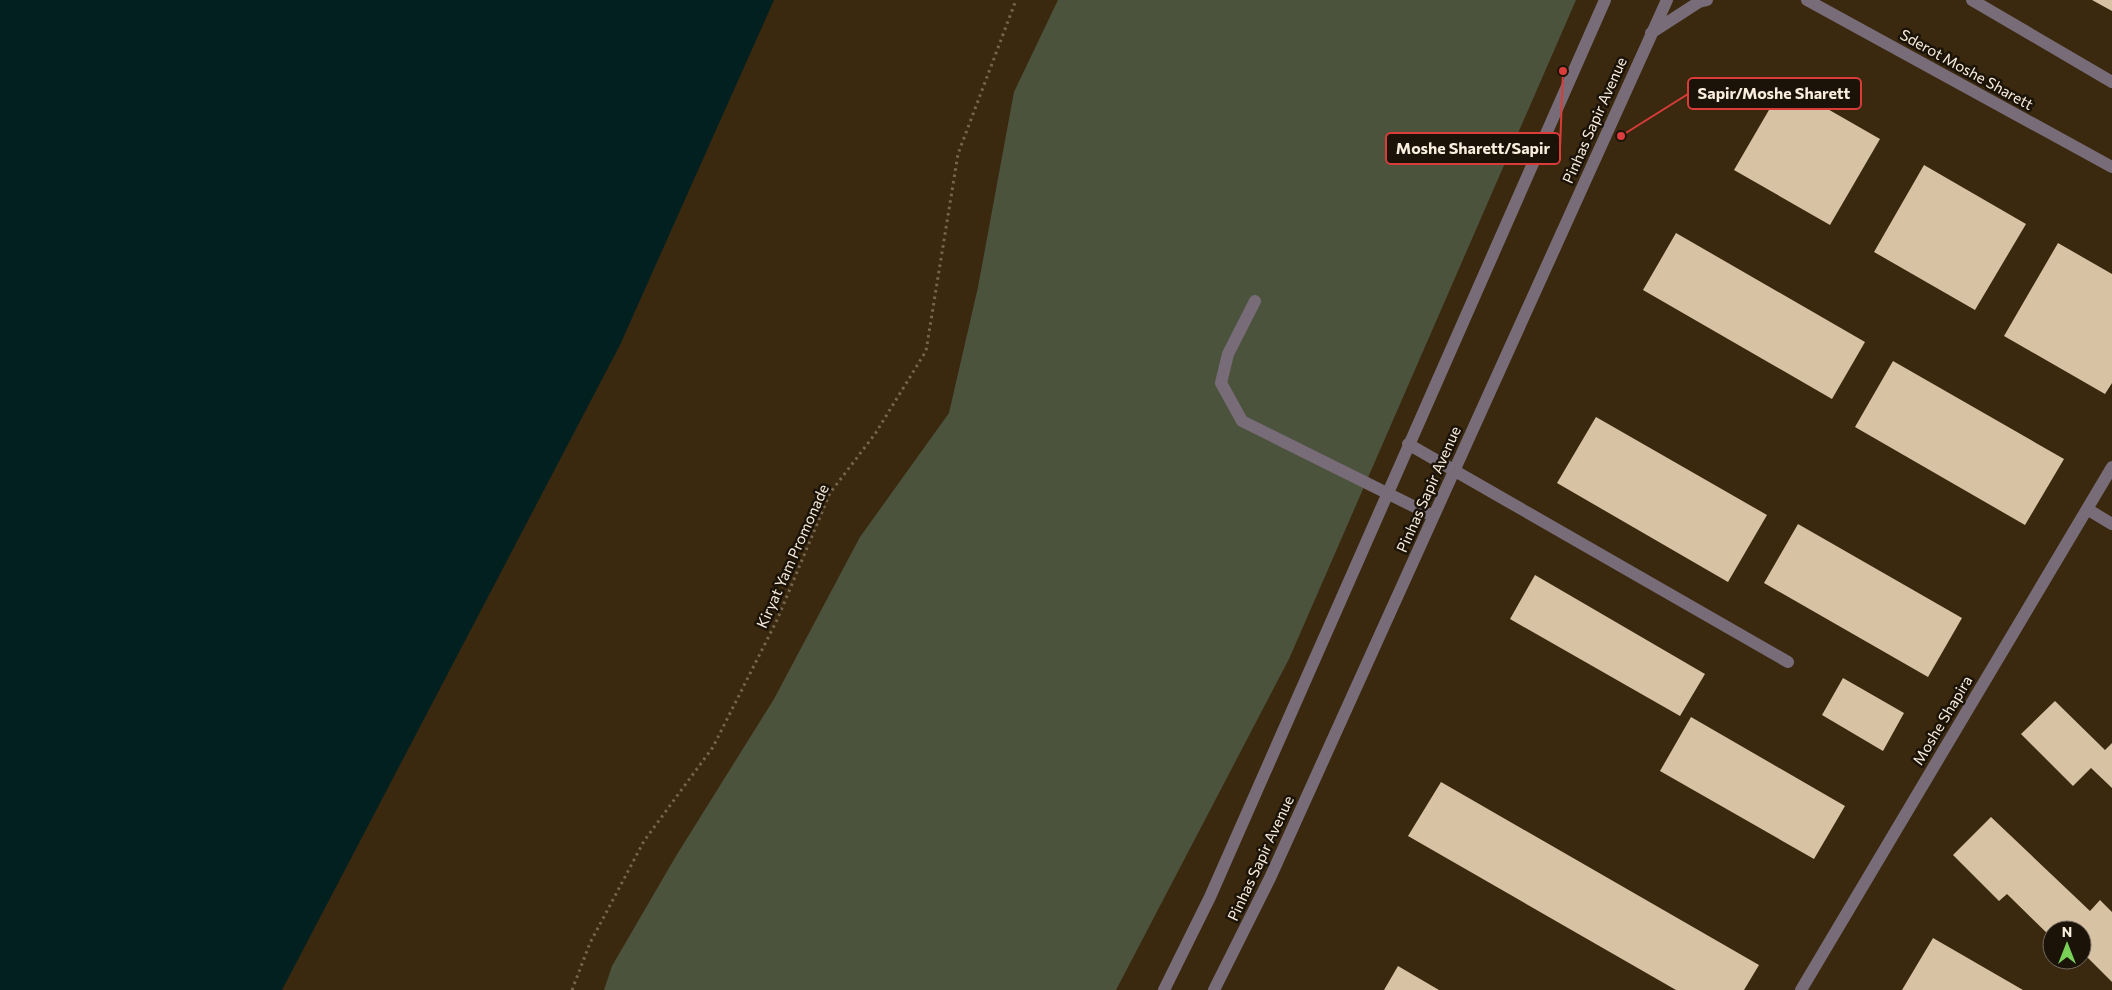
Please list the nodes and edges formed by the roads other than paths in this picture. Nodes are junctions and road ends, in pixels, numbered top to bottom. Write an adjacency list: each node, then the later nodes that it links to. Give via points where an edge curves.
1 (1605, 0): 10 (street, Pinhas Sapir Avenue)
2 (1667, 0): 6 (street, Pinhas Sapir Avenue)
3 (1707, 0): 6 (street)
4 (1807, 0): 8 (street, Sderot Moshe Sharett)
5 (1972, 0): 7 (street)
6 (1651, 33): 12 (street, Pinhas Sapir Avenue)
7 (2112, 82)
8 (2112, 167)
9 (1255, 301): 13 (street, via 1228,354 1221,383 1242,421)
10 (1408, 444): 12 (street); 13 (street, Pinhas Sapir Avenue)
11 (2112, 468): 14 (street, Moshe Shapira)
12 (1455, 469): 15 (street, Pinhas Sapir Avenue); 17 (street)
13 (1387, 492): 15 (street); 18 (street, Pinhas Sapir Avenue, via 1210,898)
14 (2087, 509): 16 (street); 20 (street, Moshe Shapira)
15 (1433, 516): 19 (street, Pinhas Sapir Avenue, via 1270,878)
16 (2112, 524)
17 (1788, 662)
18 (1164, 990)
19 (1214, 990)
20 (1801, 990)

